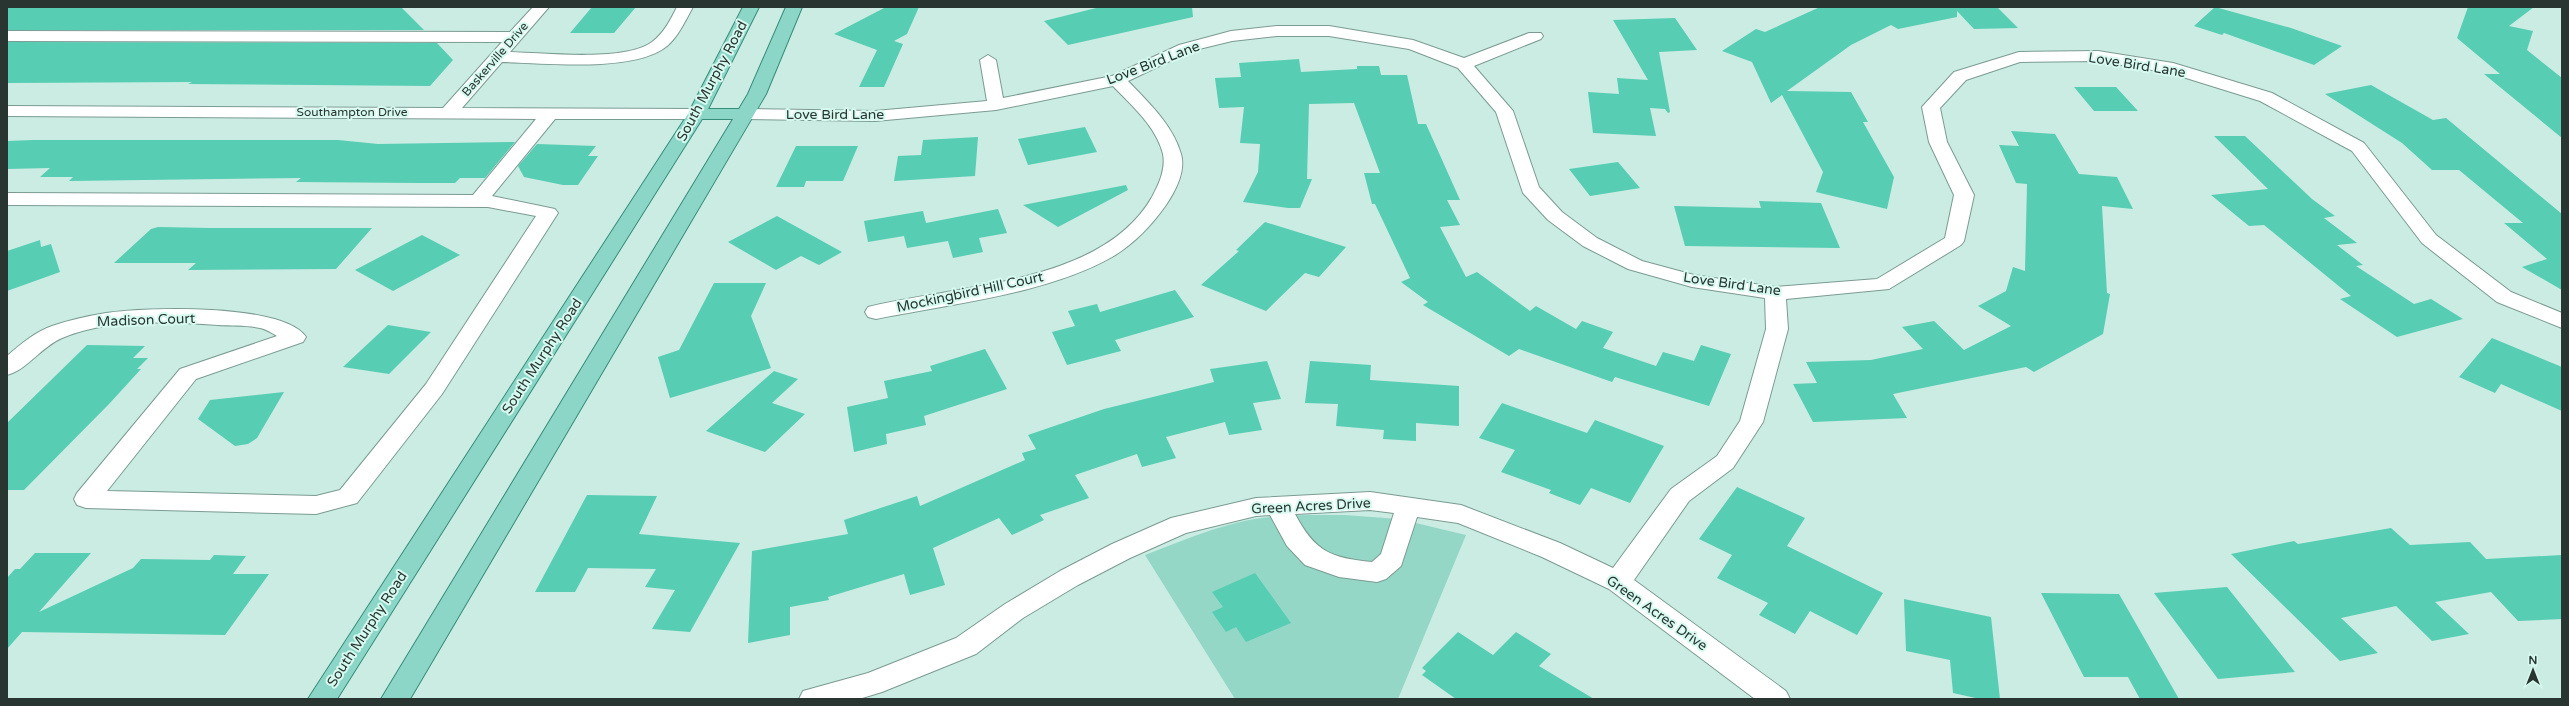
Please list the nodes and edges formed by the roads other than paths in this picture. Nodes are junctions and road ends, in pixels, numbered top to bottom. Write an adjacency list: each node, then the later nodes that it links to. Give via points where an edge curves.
1 (541, 7): 7 (street, Baskerville Drive)
2 (685, 7): 8 (street, via 663,41 645,52 619,57)
3 (751, 7): 16 (main road, South Murphy Road)
4 (794, 7): 17 (main road, via 756,94)
5 (7, 36): 7 (street)
6 (1535, 36): 10 (street)
7 (515, 37): 8 (street, Baskerville Drive)
8 (497, 57): 14 (street, Baskerville Drive)
9 (988, 60): 12 (street)
10 (1464, 64): 11 (street, Love Bird Lane, via 1413,45 1377,37 1329,31 1277,31 1231,36 1185,48); 20 (street, Love Bird Lane, via 1504,111 1530,190 1566,225 1590,242 1635,265 1692,281)
11 (1117, 80): 12 (street, Love Bird Lane); 21 (street, Mockingbird Hill Court, via 1154,119 1170,146 1174,172 1159,203 1129,235 1096,257 1036,279)
12 (996, 105): 17 (street, Love Bird Lane, via 875,116)
13 (7, 111): 14 (street, Southampton Drive)
14 (449, 112): 15 (street, Southampton Drive)
15 (550, 113): 16 (street, Southampton Drive); 19 (street)
16 (697, 114): 17 (main road); 27 (main road, South Murphy Road)
17 (744, 114): 28 (main road)
18 (8, 200): 19 (street)
19 (478, 201): 23 (street, Madison Court, via 548,213 434,390 348,497 316,505 86,499 188,374 295,336 272,324 212,318 120,319 90,322 58,331 30,347)
20 (1776, 293): 22 (street, Love Bird Lane, via 1882,285 1954,241 1964,196 1938,142 1931,107 1960,76 2019,57 2098,56 2173,68 2266,97 2358,147 2429,239 2504,297); 26 (street, via 1777,329 1751,422 1725,462 1680,495)
21 (876, 312)
22 (2562, 320)
23 (7, 368)
24 (1278, 506): 25 (street, Green Acres Drive, via 1370,501); 25 (street, via 1294,538 1309,556 1337,569 1377,572 1392,559); 29 (street, Green Acres Drive, via 1256,507 1180,525 1069,578 1014,611 966,646 872,684)
25 (1408, 507): 26 (street, Green Acres Drive, via 1461,514 1551,550)
26 (1618, 582): 30 (street, Green Acres Drive)
27 (322, 699)
28 (395, 699)
29 (812, 699)
30 (1776, 699)

